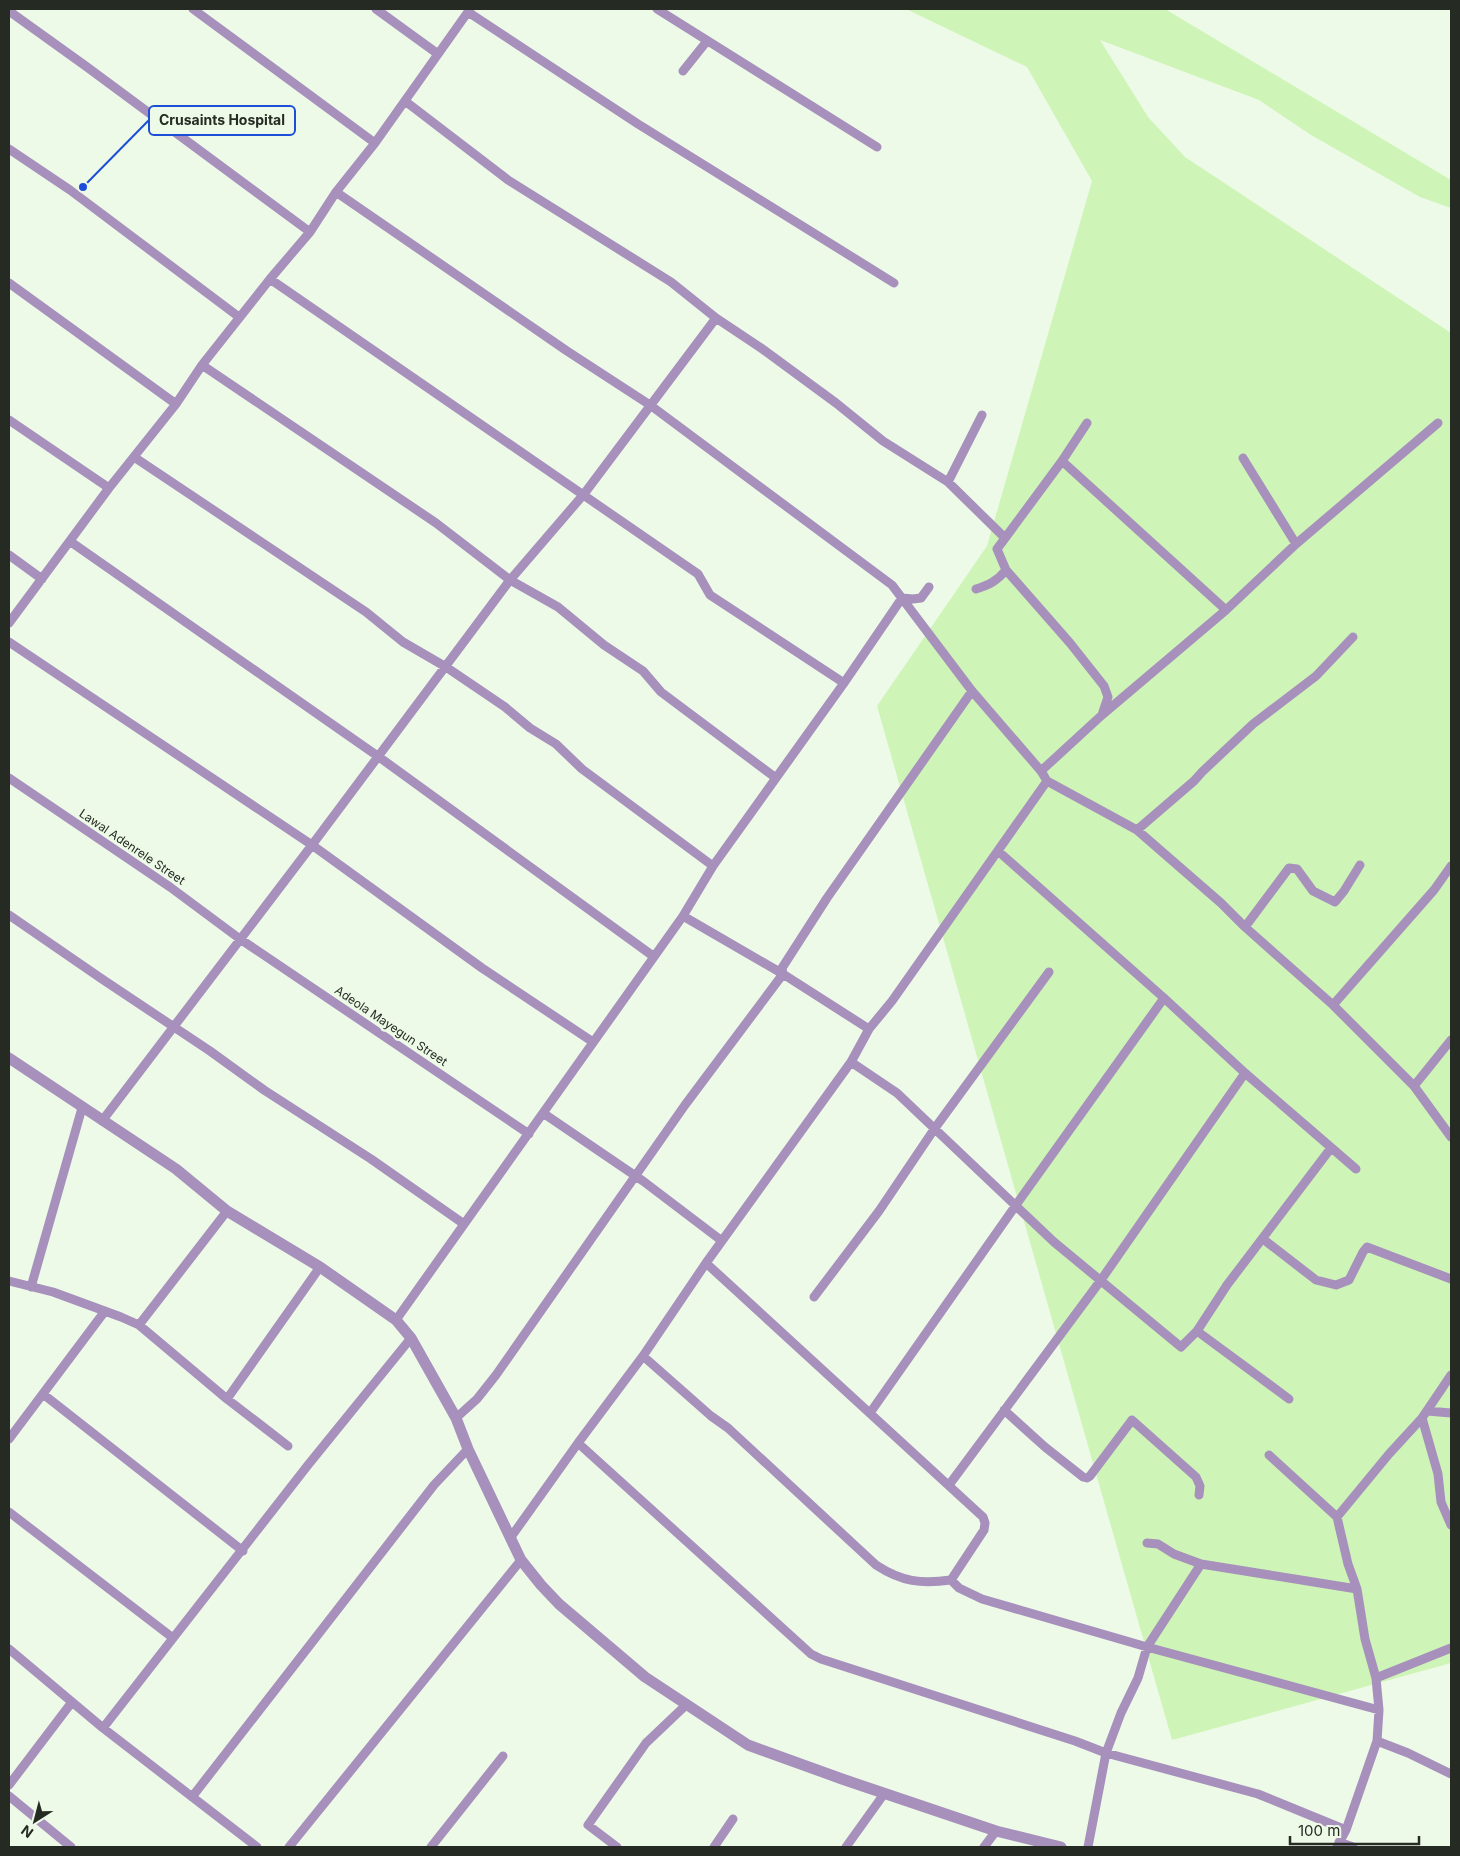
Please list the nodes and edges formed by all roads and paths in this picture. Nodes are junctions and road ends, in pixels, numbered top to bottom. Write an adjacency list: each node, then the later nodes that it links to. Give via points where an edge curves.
1 (193, 9): 10 (street)
2 (376, 9): 7 (street)
3 (657, 9): 6 (street)
4 (469, 10): 7 (street); 17 (street, via 638,124)
5 (9, 11): 14 (street)
6 (706, 40): 8 (street); 11 (street)
7 (438, 54): 9 (street)
8 (683, 71)
9 (405, 101): 10 (street); 19 (street, via 508,180 671,282)
10 (375, 142): 13 (street)
11 (877, 147)
12 (9, 149): 18 (street, via 70,190)
13 (336, 192): 14 (street); 22 (street)
14 (310, 232): 15 (street)
15 (270, 279): 18 (street); 32 (street)
16 (9, 283): 21 (street)
17 (894, 283)
18 (239, 318): 20 (street)
19 (716, 318): 22 (street); 30 (street, via 836,403 883,441)
20 (202, 365): 21 (street); 39 (street, via 436,523)
21 (176, 404): 27 (street)
22 (650, 405): 32 (street); 42 (street, via 877,573)
23 (982, 414): 30 (street)
24 (9, 420): 31 (street)
25 (1087, 423): 29 (street)
26 (1438, 423): 35 (street)
27 (134, 457): 31 (street); 47 (street, via 366,612 403,642)
28 (1243, 458): 35 (street)
29 (1062, 461): 33 (street); 43 (street)
30 (948, 482): 33 (street)
31 (109, 488): 34 (street)
32 (584, 494): 39 (street); 48 (street, via 698,574 710,595)
33 (1004, 537): 37 (street, via 997,549)
34 (71, 542): 38 (street); 51 (street)
35 (1296, 544): 43 (street)
36 (9, 555): 38 (street)
37 (1006, 570): 41 (street, via 991,584); 50 (street, via 1104,686 1108,697)
38 (42, 579): 44 (street)
39 (510, 580): 47 (street); 54 (street, via 558,607 604,645 644,671 661,692)
40 (929, 587): 42 (street, via 921,598)
41 (976, 589)
42 (902, 598): 48 (street); 49 (street)
43 (1226, 610): 50 (street)
44 (9, 623)
45 (1353, 637): 56 (street, via 1316,676 1253,724)
46 (9, 642): 57 (street)
47 (446, 667): 51 (street); 59 (street, via 556,744 582,769)
48 (844, 683): 54 (street)
49 (972, 691): 52 (street); 68 (street, via 827,898 782,968)
50 (1102, 715): 52 (street)
51 (379, 757): 57 (street); 66 (street)
52 (1041, 771): 55 (street)
53 (9, 778): 65 (street, Lawal Adenrele Street, via 170,887)
54 (776, 778): 59 (street)
55 (1047, 781): 56 (street); 58 (street)
56 (1137, 830): 64 (street)
57 (312, 845): 65 (street); 74 (street, via 482,968)
58 (998, 851): 69 (street); 72 (street)
59 (713, 866): 63 (street)
60 (1360, 866): 64 (street, via 1335,902 1313,891 1297,869 1289,868)
61 (1451, 866): 70 (street, via 1434,890)
62 (9, 915): 71 (street)
63 (683, 916): 66 (street); 68 (street)
64 (1246, 927): 70 (street)
65 (240, 940): 71 (street); 83 (street, Adeola Mayegun Street)
66 (654, 956): 74 (street)
67 (1049, 972): 82 (street)
68 (783, 974): 72 (street); 87 (street)
69 (1164, 998): 77 (street); 88 (street)
70 (1333, 1005): 78 (street)
71 (173, 1027): 81 (street); 90 (street)
72 (869, 1029): 76 (street)
73 (1451, 1040): 78 (street)
74 (592, 1042): 80 (street)
75 (9, 1058): 79 (street)
76 (851, 1062): 82 (street, via 898,1093); 92 (street)
77 (1245, 1073): 85 (street); 96 (street)
78 (1414, 1086): 84 (street)
79 (82, 1108): 81 (street); 98 (street)
80 (543, 1113): 83 (street); 87 (street)
81 (102, 1121): 89 (street, via 176,1169)
82 (935, 1128): 88 (street); 99 (street, via 879,1211)
83 (529, 1134): 90 (street)
84 (1451, 1137)
85 (1331, 1148): 86 (street); 91 (street)
86 (1356, 1169)
87 (636, 1176): 92 (street); 114 (street, via 496,1375 478,1399)
88 (1016, 1205): 96 (street, via 1054,1242); 111 (street)
89 (227, 1211): 94 (street); 102 (street)
90 (464, 1224): 101 (street)
91 (1263, 1239): 95 (street, via 1316,1280 1336,1285 1349,1280 1367,1247); 103 (street)
92 (722, 1241): 93 (street)
93 (706, 1263): 105 (street); 111 (street)
94 (320, 1267): 101 (street); 108 (street)
95 (1451, 1279)
96 (1101, 1280): 103 (street, via 1181,1347); 110 (street)
97 (9, 1281): 98 (street)
98 (31, 1287): 100 (street)
99 (814, 1297)
100 (105, 1311): 102 (street); 107 (street)
101 (396, 1320): 104 (street)
102 (139, 1325): 108 (street)
103 (1197, 1331): 109 (street)
104 (411, 1338): 114 (street); 127 (street)
105 (643, 1356): 116 (street); 130 (street, via 728,1428 876,1565 891,1575 918,1582)
106 (1451, 1375): 113 (street)
107 (43, 1394): 115 (street); 127 (street)
108 (227, 1399): 117 (street)
109 (1289, 1399)
110 (1004, 1410): 120 (street); 121 (street, via 1044,1447 1087,1478 1132,1420 1196,1477 1200,1486)
111 (870, 1413): 120 (street)
112 (1451, 1413): 113 (street)
113 (1424, 1414): 123 (street); 124 (street, via 1441,1502)
114 (456, 1418): 118 (street)
115 (9, 1439)
116 (578, 1443): 125 (street); 142 (street, via 811,1654)
117 (288, 1446)
118 (468, 1449): 125 (street); 148 (street, via 434,1485)
119 (1269, 1455): 123 (street)
120 (949, 1485): 130 (street, via 983,1517 985,1523 984,1530)
121 (1199, 1496)
122 (9, 1512): 132 (street)
123 (1338, 1517): 131 (street, via 1348,1564)
124 (1451, 1525)
125 (511, 1538): 128 (street)
126 (1148, 1543): 129 (street, via 1158,1544)
127 (243, 1551): 132 (street)
128 (521, 1560): 138 (street, via 559,1604 626,1662); 156 (street)
129 (1201, 1564): 131 (street); 133 (street)
130 (951, 1580): 133 (street, via 959,1588 982,1599)
131 (1358, 1589): 136 (street, via 1365,1639)
132 (173, 1638): 140 (street)
133 (1147, 1647): 139 (street); 142 (street, via 1138,1678)
134 (1451, 1648): 136 (street)
135 (9, 1649): 137 (street)
136 (1376, 1678): 139 (street)
137 (72, 1702): 140 (street); 145 (street)
138 (686, 1705): 146 (street, via 748,1745); 157 (street, via 646,1743 588,1825)
139 (1379, 1710): 141 (street)
140 (103, 1728): 148 (street)
141 (1376, 1741): 144 (street); 150 (street)
142 (1106, 1753): 150 (street, via 1258,1794); 162 (street)
143 (503, 1756): 153 (street)
144 (1451, 1774)
145 (9, 1785)
146 (884, 1794): 151 (street); 159 (street)
147 (9, 1796): 154 (street)
148 (192, 1797): 155 (street)
149 (733, 1819): 158 (street)
150 (1346, 1830): 152 (street)
151 (996, 1831): 160 (street); 161 (street)
152 (1338, 1845): 163 (street)
153 (435, 1846)
154 (71, 1847)
155 (258, 1847)
156 (289, 1847)
157 (617, 1847)
158 (714, 1847)
159 (846, 1847)
160 (984, 1847)
161 (1062, 1847)
162 (1088, 1847)
163 (1353, 1847)

